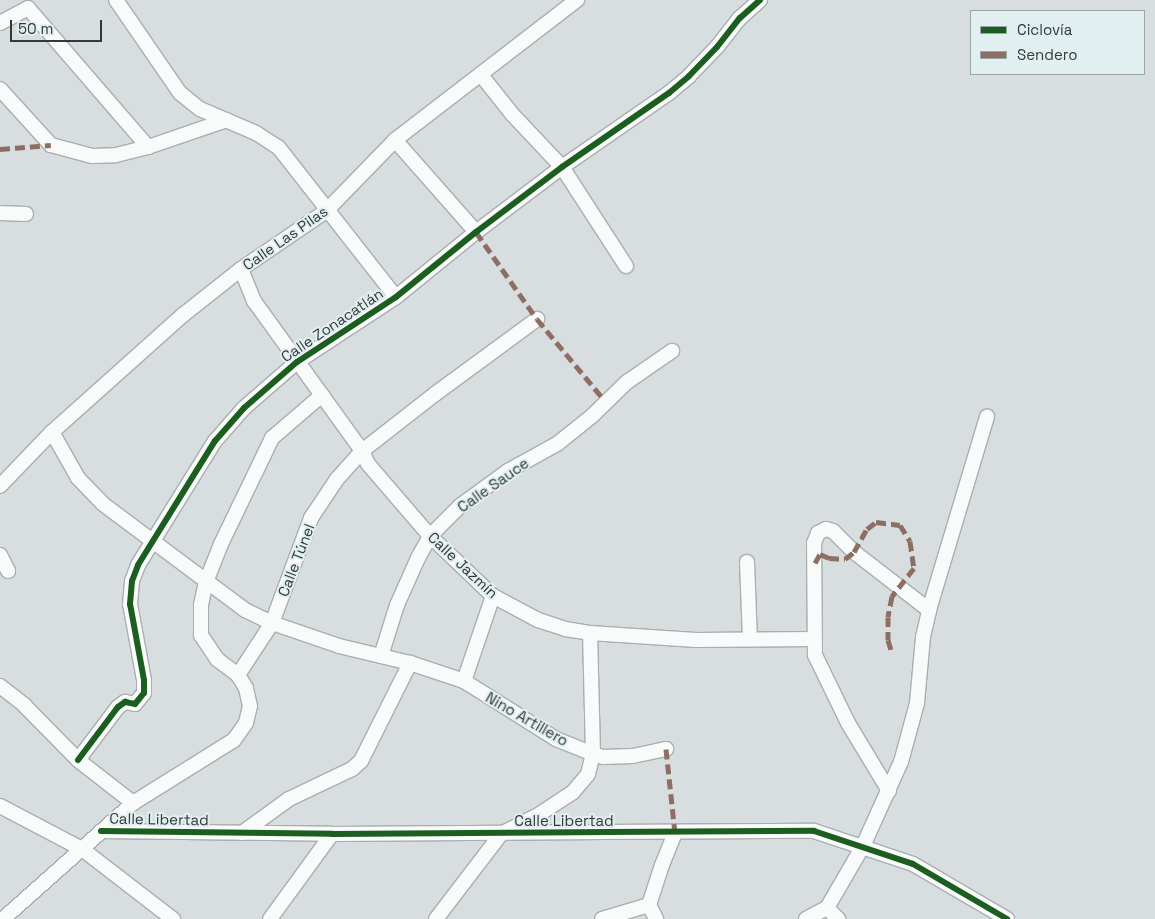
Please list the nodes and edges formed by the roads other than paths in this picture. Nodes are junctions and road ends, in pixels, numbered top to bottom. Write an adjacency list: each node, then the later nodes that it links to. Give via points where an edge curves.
1 (116, 0): 7 (street, via 180,93 200,109)
2 (760, 0): 10 (street, Calle Zonacatlán, via 676,87)
3 (574, 1): 5 (street, Calle Las Pilas)
4 (0, 23): 9 (street, via 28,8)
5 (481, 74): 8 (street, Calle Las Pilas); 10 (street, via 512,114)
6 (0, 89): 9 (street, via 51,145 92,156 116,155)
7 (227, 120): 9 (street); 11 (street, via 279,148)
8 (395, 140): 11 (street, Calle Las Pilas); 14 (street)
9 (148, 147)
10 (562, 167): 14 (street, Calle Zonacatlán); 15 (street)
11 (326, 211): 16 (street, Calle Las Pilas); 17 (street)
12 (0, 213): 13 (street)
13 (26, 214)
14 (476, 232): 17 (street, Calle Zonacatlán)
15 (626, 266)
16 (241, 269): 20 (street, Calle Jazmín, via 254,301); 23 (street, Calle Las Pilas, via 183,315)
17 (396, 297): 20 (street, Calle Zonacatlán)
18 (537, 319): 24 (street, Calle Túnel)
19 (672, 351): 26 (street, Calle Sauce, via 627,382 557,444 508,471 468,500)
20 (297, 362): 21 (street, Calle Jazmín); 27 (street, Calle Zonacatlán, via 244,408 215,441)
21 (322, 395): 24 (street, Calle Jazmín); 31 (street, via 272,438)
22 (986, 417): 33 (street)
23 (52, 432): 25 (street, Calle Las Pilas); 27 (street, Nino Artillero, via 78,478 103,504)
24 (362, 451): 26 (street, Calle Jazmín, via 368,464); 34 (street, Calle Túnel, via 337,479 311,518)
25 (0, 486)
26 (430, 536): 32 (street, Calle Jazmín); 38 (street, Calle Sauce, via 397,605)
27 (154, 540): 31 (street, Nino Artillero); 45 (street, Calle Zonacatlán, via 138,564 132,581 130,604 144,693 135,704 125,702 118,707)
28 (0, 555): 30 (street)
29 (747, 562): 36 (street)
30 (8, 571)
31 (206, 582): 34 (street, Nino Artillero, via 245,610); 40 (street, via 201,635 217,659)
32 (493, 596): 35 (street, Calle Jazmín, via 538,620); 41 (street)
33 (928, 610): 37 (street, via 826,528 818,533 814,543); 46 (street, via 917,703 911,730)
34 (272, 623): 38 (street, Nino Artillero, via 339,646); 40 (street, Calle Túnel)
35 (590, 633): 36 (street, Calle Jazmín, via 696,640); 44 (street)
36 (750, 639): 37 (street, Calle Jazmín)
37 (814, 639): 46 (street, via 815,656)
38 (381, 656): 39 (street, Nino Artillero)
39 (410, 664): 41 (street, Nino Artillero); 50 (street, via 361,761 352,769 289,799)
40 (238, 674): 47 (street, via 246,688 250,706 246,723 234,740)
41 (464, 682): 44 (street, Nino Artillero, via 556,739)
42 (0, 686): 45 (street, via 24,705)
43 (666, 749): 44 (street, Nino Artillero, via 633,756)
44 (592, 754): 53 (street, via 588,774 573,792)
45 (78, 760): 47 (street)
46 (887, 795): 54 (street)
47 (133, 804): 49 (street)
48 (2, 810): 55 (street)
49 (101, 831): 50 (street, Calle Libertad); 55 (street)
50 (242, 833): 52 (street, Calle Libertad)
51 (676, 833): 53 (street, Calle Libertad); 54 (street, Calle Libertad, via 814,831); 56 (street)
52 (332, 834): 53 (street, Calle Libertad); 60 (street)
53 (501, 834): 61 (street)
54 (863, 846): 57 (street); 66 (street, Calle Libertad, via 913,864)
55 (82, 848): 58 (street); 59 (street)
56 (649, 905): 62 (street); 63 (street)
57 (827, 908): 64 (street); 65 (street)
58 (3, 919)
59 (173, 919)
60 (270, 919)
61 (436, 919)
62 (602, 919)
63 (656, 919)
64 (806, 919)
65 (838, 919)
66 (1007, 919)

